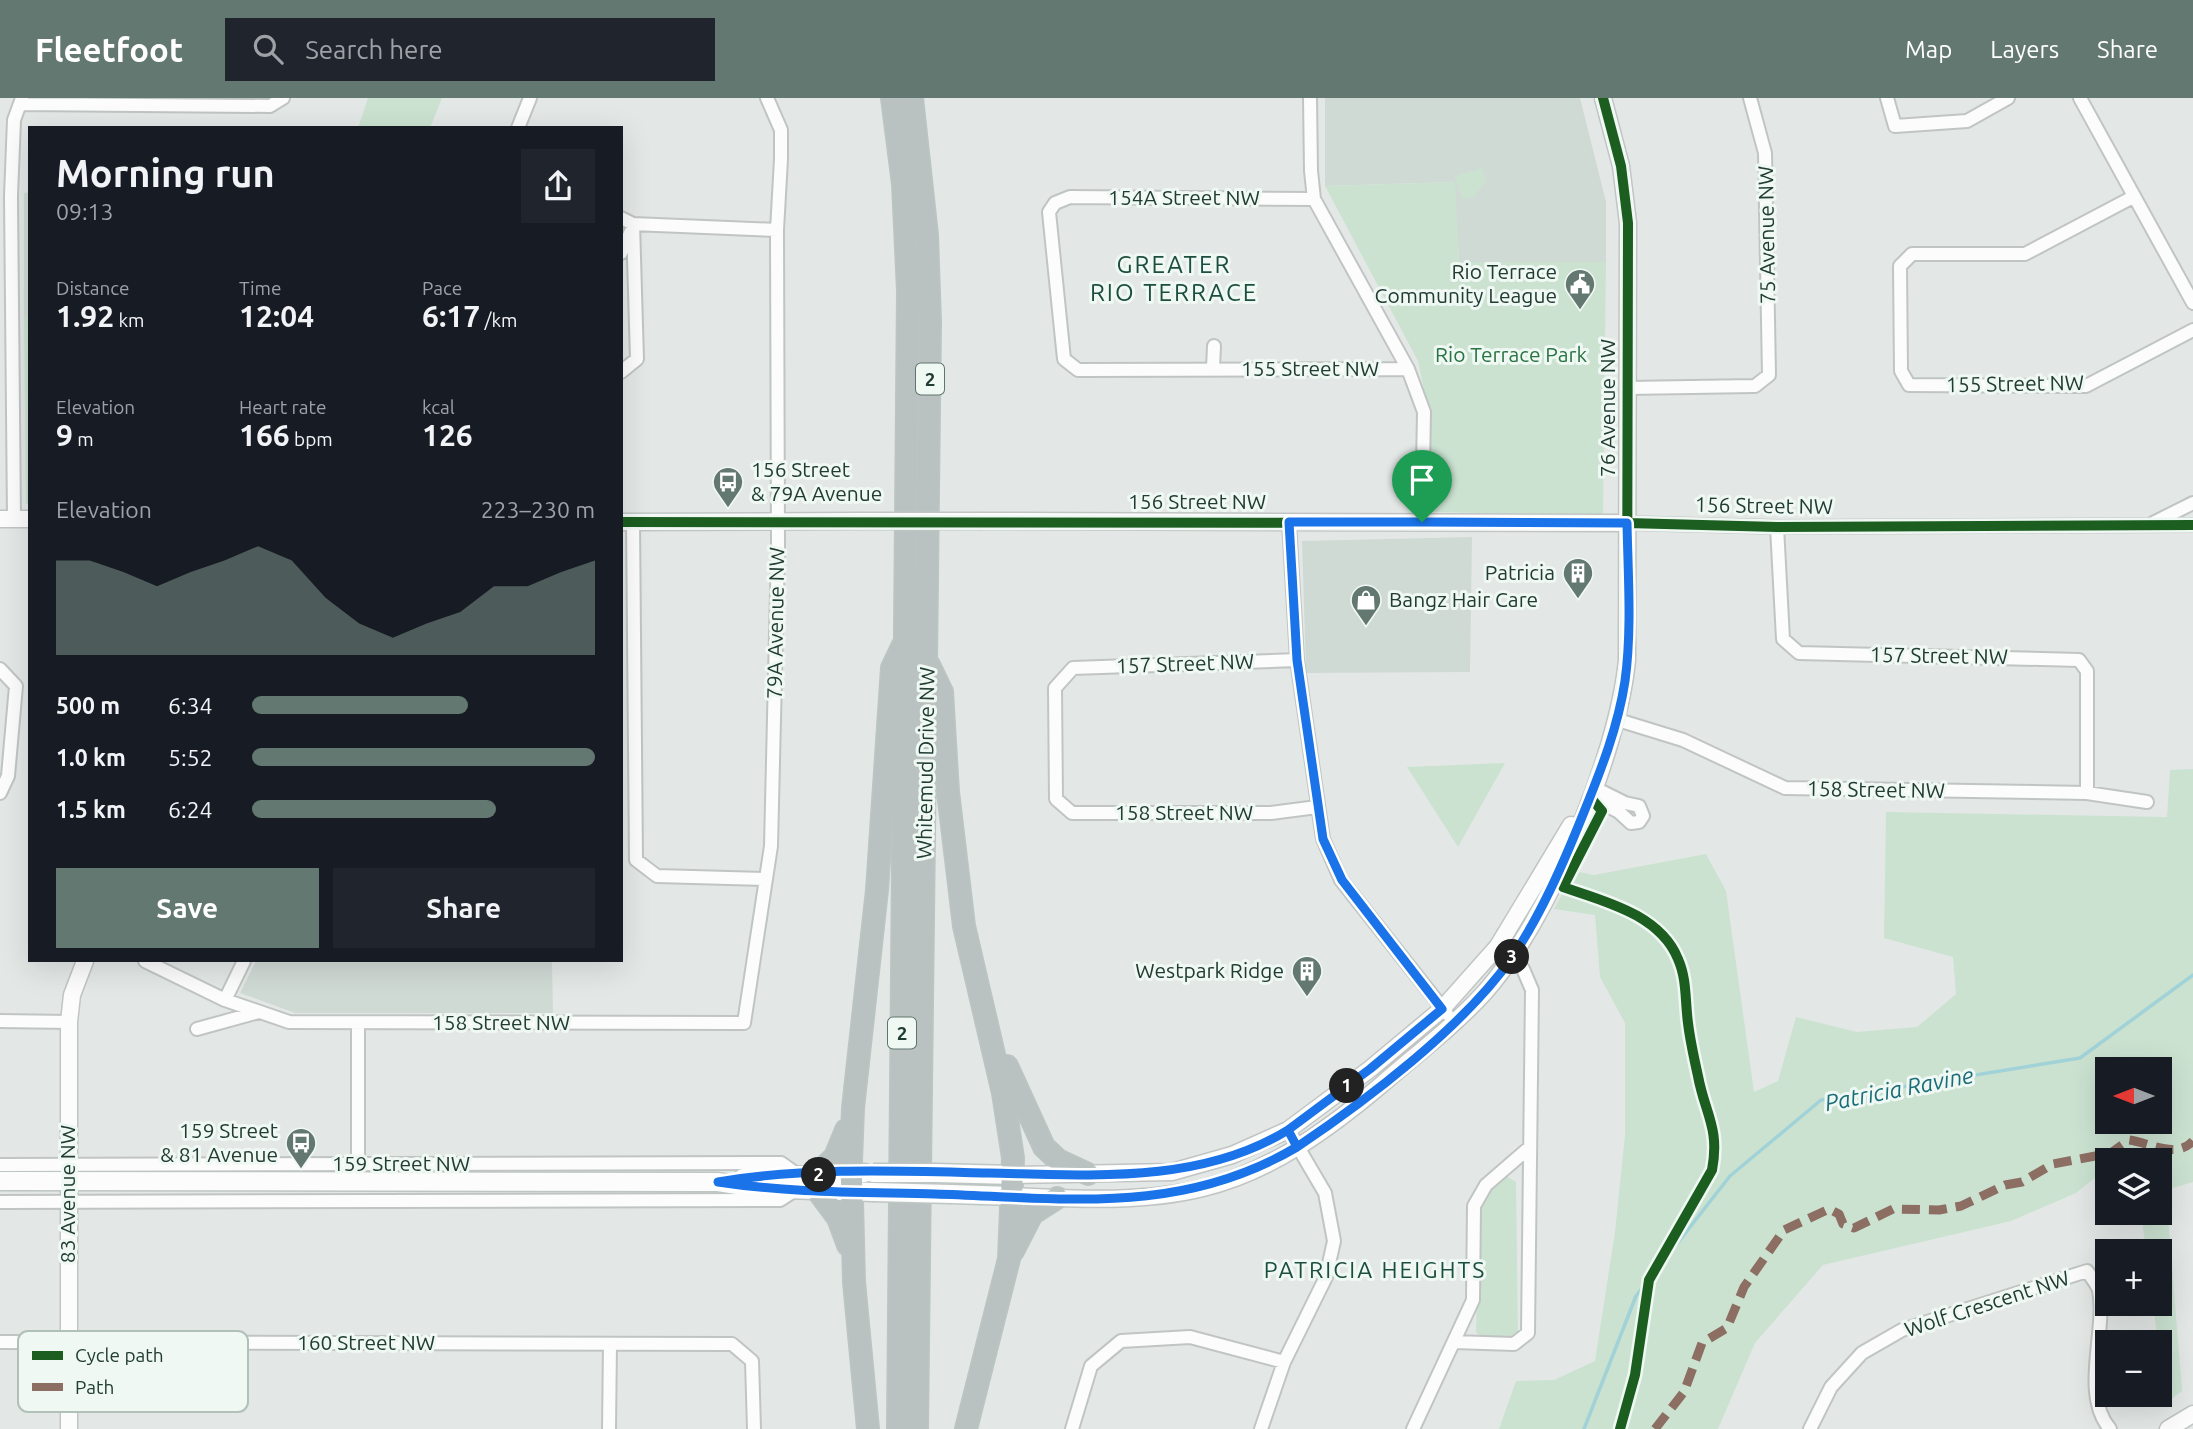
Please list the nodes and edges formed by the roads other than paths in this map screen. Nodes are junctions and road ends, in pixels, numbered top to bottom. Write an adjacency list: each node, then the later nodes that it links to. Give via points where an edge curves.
1 (283, 98): 12 (street, via 270,106)
2 (530, 98): 13 (street)
3 (767, 98): 18 (street, 79A Avenue NW, via 780,130)
4 (892, 98): 38 (highway, Whitemud Drive NW / 2, via 903,184 908,291)
5 (912, 98): 39 (highway, Whitemud Drive NW / 2, via 927,234 930,322)
6 (1310, 98): 15 (street)
7 (1603, 98): 27 (street, 76 Avenue NW, via 1627,208)
8 (1750, 98): 27 (street, 75 Avenue NW, via 1765,153 1769,374 1755,386)
9 (1888, 98): 10 (street, via 1895,126 1967,121)
10 (2008, 98)
11 (2080, 98): 14 (street)
12 (21, 101): 29 (street, via 14,120 12,196)
13 (519, 126)
14 (2133, 197): 20 (street); 21 (street, 155 Street NW, via 2025,254 1912,254 1900,266 1900,371 1909,385 2086,387)
15 (1314, 199): 23 (street, 154A Street NW, via 1070,197 1055,203 1049,212); 25 (street)
16 (623, 219): 17 (street)
17 (633, 224): 18 (street); 19 (street); 26 (street, via 637,359)
18 (777, 230): 30 (street, 79A Avenue NW)
19 (623, 248)
20 (2193, 303)
21 (2193, 330)
22 (1214, 346): 24 (street, 155 Street NW)
23 (1064, 359): 24 (street, 155 Street NW, via 1078,370)
24 (1213, 368): 25 (street, 155 Street NW)
25 (1408, 369): 33 (street, via 1423,412)
26 (623, 370)
27 (1628, 388): 34 (street, 76 Avenue NW)
28 (2193, 503): 36 (street)
29 (15, 519)
30 (779, 520): 31 (street, 156 Street NW); 32 (street, 156 Street NW, bridge); 49 (street, 79A Avenue NW, via 771,846)
31 (627, 522): 49 (street, via 636,860 657,876)
32 (1289, 522): 33 (street, 156 Street NW); 40 (street)
33 (1422, 522): 34 (street, 156 Street NW)
34 (1627, 523): 37 (street, 156 Street NW); 42 (street, 76 Avenue NW, via 1627,651)
35 (2193, 524): 36 (street, 156 Street NW)
36 (2150, 525): 37 (street, 156 Street NW)
37 (1777, 527): 45 (street, 157 Street NW, via 1783,639 1799,653 2079,660 2087,671)
38 (906, 636): 65 (highway, via 891,668 877,890); 94 (highway, Whitemud Drive NW / 2)
39 (927, 660): 55 (highway, via 942,692 955,861); 95 (highway, Whitemud Drive NW / 2)
40 (1297, 660): 46 (street, 157 Street NW, via 1073,668 1055,688); 48 (street)
41 (0, 669): 44 (street, via 16,686 8,776)
42 (1618, 720): 43 (street, 159 Street NW); 45 (street, 158 Street NW, via 1683,740 1785,788)
43 (1592, 792): 50 (street, 159 Street NW); 51 (street, 159 Street NW, via 1542,905)
44 (0, 793)
45 (2087, 793): 47 (street, 158 Street NW)
46 (1056, 799): 48 (street, 158 Street NW, via 1072,813 1272,813)
47 (2147, 802)
48 (1317, 807): 57 (street, via 1323,839 1342,880)
49 (765, 879): 63 (street, 79A Avenue NW)
50 (1498, 946): 51 (street); 57 (street, 159 Street NW)
51 (1511, 958): 61 (street, 159 Street NW); 68 (street, via 1523,969 1532,990)
52 (85, 962): 60 (street, 83 Avenue NW, via 72,995)
53 (147, 962): 56 (street, 158 Street NW)
54 (244, 962): 56 (street)
55 (972, 962): 72 (highway, via 1003,1093); 73 (highway, via 1035,1132 1058,1160)
56 (225, 1000): 58 (street, 158 Street NW)
57 (1442, 1009): 61 (street); 66 (street, 159 Street NW)
58 (260, 1012): 62 (street, 158 Street NW, via 289,1022); 64 (street)
59 (0, 1021): 60 (street)
60 (69, 1022): 71 (street, 83 Avenue NW)
61 (1454, 1022): 67 (street, 159 Street NW, via 1350,1111)
62 (358, 1023): 63 (street, 158 Street NW); 70 (street)
63 (744, 1023)
64 (197, 1029)
65 (853, 1108): 75 (highway, via 835,1157); 76 (highway)
66 (1288, 1130): 67 (street); 73 (street, 159 Street NW, via 1232,1156 1182,1170)
67 (1297, 1147): 78 (street, 159 Street NW, via 1268,1164 1205,1188 1140,1198); 89 (street, via 1325,1193 1334,1241 1326,1277)
68 (1530, 1147): 86 (street, via 1486,1185 1474,1206 1473,1300); 86 (street, via 1528,1333 1514,1344)
69 (0, 1166): 71 (street, 159 Street NW)
70 (358, 1173): 71 (main road, 159 Street NW); 75 (main road, 159 Street NW, via 718,1182 754,1176); 75 (street, 159 Street NW, via 781,1163)
71 (68, 1174): 74 (main road, 159 Street NW); 80 (street, 83 Avenue NW)
72 (1013, 1174): 73 (street, 159 Street NW); 76 (main road, 159 Street NW, bridge, via 873,1173); 77 (highway)
73 (1088, 1174)
74 (0, 1181)
75 (807, 1182): 76 (main road, 159 Street NW); 80 (street, 159 Street NW, via 780,1200); 82 (highway, via 846,1233)
76 (859, 1186): 77 (main road, 159 Street NW, bridge); 82 (highway)
77 (1013, 1196): 78 (street, 159 Street NW); 81 (highway)
78 (1057, 1198): 81 (highway, via 1032,1214)
79 (0, 1202): 80 (street, 159 Street NW)
80 (68, 1202): 83 (street, 83 Avenue NW)
81 (1009, 1259): 96 (highway)
82 (854, 1282): 93 (highway)
83 (68, 1331)
84 (0, 1342): 85 (street, 160 Street NW)
85 (18, 1342)
86 (1454, 1342): 99 (street)
87 (248, 1343): 88 (street, 160 Street NW)
88 (610, 1344): 91 (street); 92 (street, 160 Street NW, via 732,1344 752,1361)
89 (1284, 1362): 97 (street, via 1190,1337 1121,1341 1091,1366); 98 (street)
90 (2193, 1414): 102 (street)
91 (609, 1429)
92 (754, 1429)
93 (868, 1429)
94 (898, 1429)
95 (918, 1429)
96 (966, 1429)
97 (1072, 1429)
98 (1261, 1429)
99 (1413, 1429)
100 (1810, 1429): 101 (street, Wolf Crescent NW, via 1831,1387 1863,1353 1902,1330 2087,1272 2099,1288 2096,1389)
101 (2110, 1429)
102 (2168, 1429)

